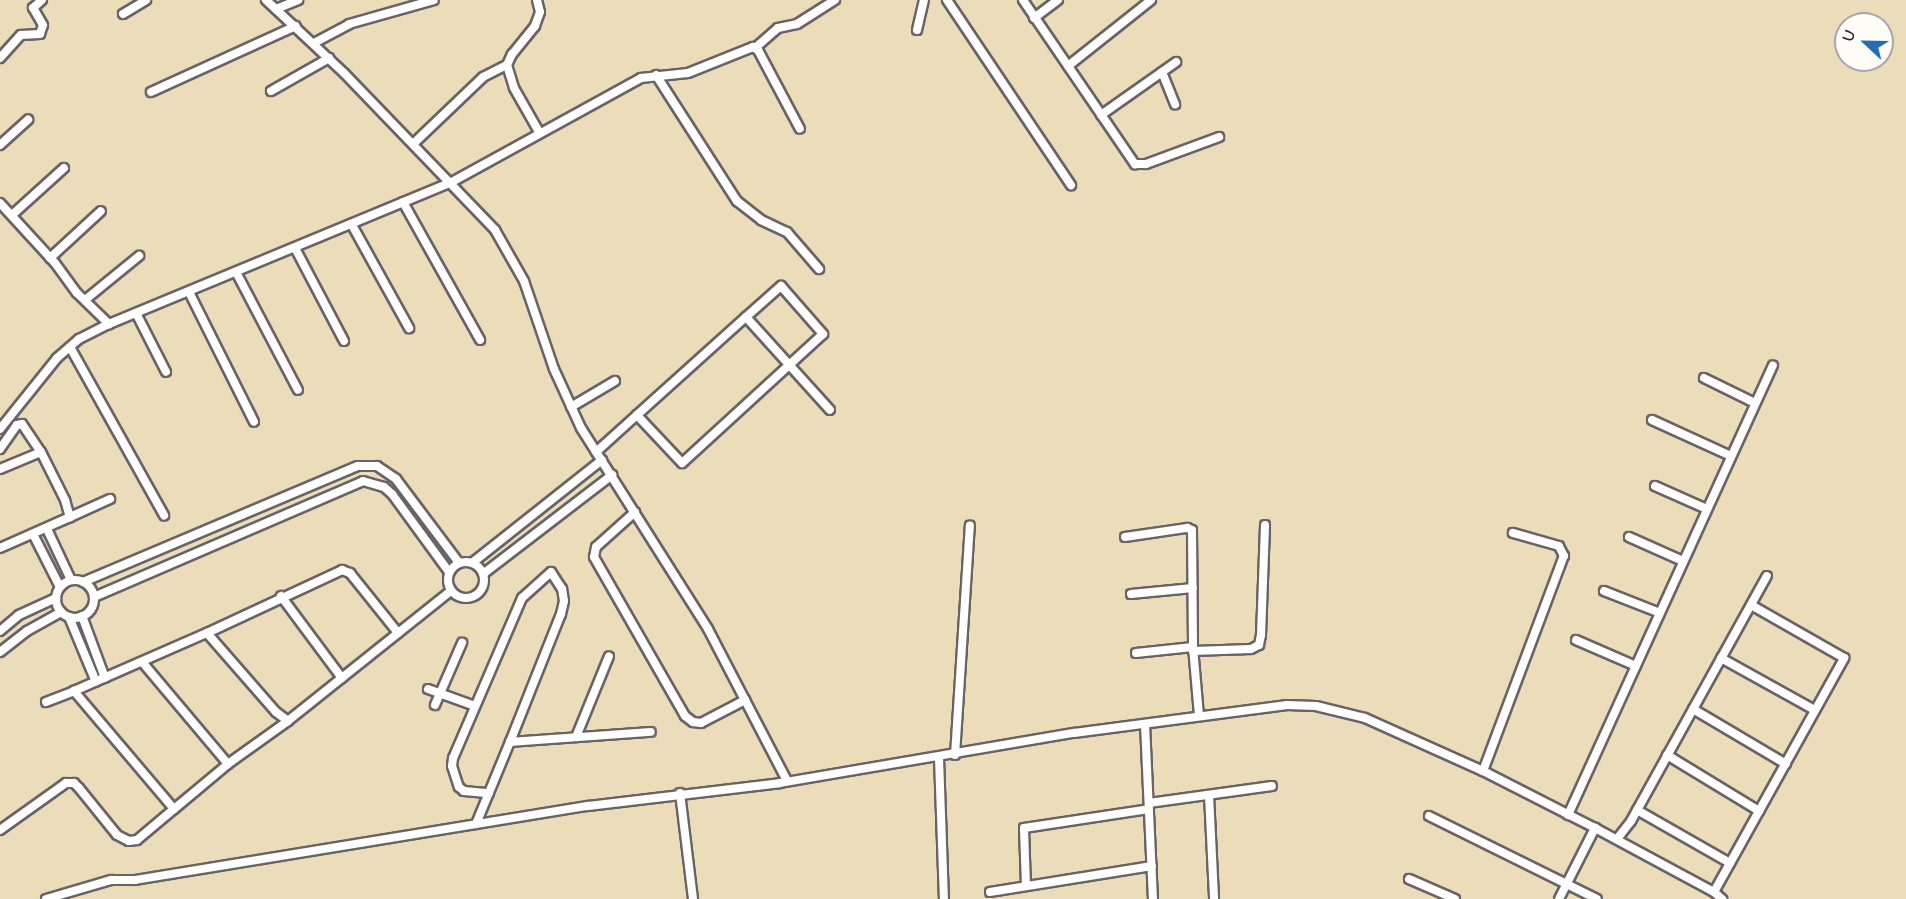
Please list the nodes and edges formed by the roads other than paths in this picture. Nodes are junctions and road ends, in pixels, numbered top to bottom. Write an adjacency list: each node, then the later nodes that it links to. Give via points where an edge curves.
1 (42, 0): 20 (street, via 33,8 43,25 40,34 21,35)
2 (146, 0): 14 (street)
3 (266, 0): 13 (street)
4 (297, 0): 13 (street)
5 (434, 0): 18 (street, via 350,24)
6 (537, 0): 23 (street, via 540,12 535,26)
7 (835, 0): 19 (street, via 797,24 778,28)
8 (924, 0): 17 (street)
9 (947, 0): 39 (street)
10 (1023, 0): 15 (street)
11 (1058, 0): 15 (street)
12 (1151, 0): 24 (street)
13 (276, 9): 16 (street)
14 (123, 14)
15 (1034, 18): 24 (street)
16 (296, 26): 18 (street); 28 (street)
17 (917, 30)
18 (314, 43): 21 (street)
19 (755, 48): 26 (street, via 688,73); 32 (street)
20 (0, 58)
21 (330, 58): 27 (street); 35 (street)
22 (1176, 62): 25 (street)
23 (507, 65): 33 (street, via 514,88); 35 (street, via 483,77)
24 (1068, 66): 30 (street)
25 (1162, 72): 29 (street); 30 (street)
26 (656, 75): 33 (street, via 641,78); 48 (street, via 737,201 761,220 787,232)
27 (271, 91)
28 (151, 92)
29 (1175, 104)
30 (1101, 115): 34 (street, via 1136,164 1146,164)
31 (28, 120): 36 (street)
32 (800, 129)
33 (539, 132): 38 (street)
34 (1219, 137)
35 (413, 144): 38 (street)
36 (0, 145)
37 (64, 168): 43 (street)
38 (450, 183): 40 (street); 66 (street, via 495,230 524,281)
39 (1071, 185)
40 (403, 202): 44 (street); 56 (street)
41 (0, 203): 43 (street)
42 (101, 211): 47 (street)
43 (12, 215): 47 (street)
44 (352, 225): 45 (street); 55 (street)
45 (295, 248): 49 (street); 57 (street)
46 (139, 256): 51 (street)
47 (50, 258): 51 (street)
48 (819, 269)
49 (236, 272): 50 (street); 64 (street)
50 (189, 292): 52 (street); 70 (street)
51 (85, 300): 54 (street)
52 (136, 313): 54 (street); 61 (street)
53 (746, 317): 59 (street); 59 (street, via 781,286 823,334); 68 (street)
54 (109, 324): 58 (street)
55 (409, 328)
56 (480, 340)
57 (345, 341)
58 (70, 346): 71 (street); 84 (street)
59 (790, 365): 67 (street); 68 (street, via 682,464)
60 (1773, 365): 65 (street)
61 (166, 372)
62 (1704, 378): 65 (street)
63 (615, 381): 66 (street)
64 (298, 390)
65 (1755, 403): 75 (street)
66 (571, 407): 74 (street)
67 (830, 410)
68 (637, 415): 74 (street)
69 (1652, 420): 75 (street)
70 (254, 422)
71 (0, 429)
72 (0, 449): 73 (street, via 17,425 22,424)
73 (41, 452): 77 (street); 85 (street)
74 (596, 452): 76 (street)
75 (1731, 456): 81 (street)
76 (602, 460): 78 (street); 86 (street)
77 (0, 469)
78 (612, 475): 83 (street); 91 (street)
79 (1655, 486): 81 (street)
80 (110, 499): 85 (street)
81 (1707, 508): 97 (street)
82 (421, 512): 87 (street); 98 (street); 104 (street, via 396,479 377,466 358,465)
83 (635, 512): 136 (street, via 708,629); 136 (street, via 596,547 594,557 685,716 701,723)
84 (164, 515)
85 (70, 517): 90 (street)
86 (527, 519): 91 (street); 99 (street)
87 (410, 520): 100 (street); 111 (street, via 384,487 363,481)
88 (970, 525): 148 (street)
89 (1264, 525): 123 (street, via 1259,645 1251,649)
90 (47, 529): 93 (street); 103 (street)
91 (538, 532): 101 (street)
92 (1513, 533): 153 (street, via 1559,546 1564,556)
93 (33, 534): 96 (street); 105 (street)
94 (1125, 537): 106 (street, via 1192,530)
95 (1629, 537): 97 (street)
96 (0, 548)
97 (1683, 561): 115 (street)
98 (459, 563): 99 (street); 100 (street)
99 (472, 563): 101 (street)
100 (449, 572): 107 (street)
101 (483, 574): 107 (street, via 483,587 474,596 462,598)
102 (1767, 576): 113 (street)
103 (71, 580): 104 (street); 105 (street)
104 (83, 582): 111 (street)
105 (60, 587): 112 (street)
106 (1192, 588): 109 (street); 123 (street)
107 (451, 591): 120 (street)
108 (1604, 591): 115 (street)
109 (1131, 594)
110 (281, 596): 119 (street); 120 (street, via 347,570); 131 (street)
111 (94, 597): 116 (street, via 92,607)
112 (56, 598): 114 (street); 118 (street, via 19,615)
113 (1751, 604): 127 (street); 141 (street, via 1844,658)
114 (61, 612): 117 (street); 124 (street)
115 (1660, 613): 129 (street)
116 (82, 616): 117 (street); 130 (street)
117 (69, 617): 132 (street)
118 (0, 631)
119 (207, 633): 128 (street); 143 (street)
120 (398, 633): 131 (street)
121 (1576, 640): 129 (street)
122 (462, 643): 135 (street)
123 (1193, 649): 125 (street); 142 (street)
124 (0, 652)
125 (1136, 653)
126 (609, 656): 146 (street)
127 (1721, 658): 140 (street); 141 (street)
128 (143, 663): 130 (street); 151 (street)
129 (1636, 666): 163 (street)
130 (105, 678): 132 (street)
131 (342, 678): 143 (street)
132 (96, 682): 134 (street)
133 (428, 689): 135 (street)
134 (74, 691): 137 (street); 160 (street)
135 (440, 693): 138 (street); 139 (street)
136 (745, 700): 154 (street)
137 (46, 702)
138 (435, 705)
139 (475, 706): 147 (street, via 522,598 545,574 553,573 564,601); 156 (street, via 452,766 455,780 464,791)
140 (1693, 709): 149 (street); 152 (street)
141 (1814, 709): 152 (street)
142 (1199, 716): 144 (street); 153 (street, via 1287,705 1339,710)
143 (288, 722): 151 (street)
144 (1145, 724): 148 (street); 159 (street)
145 (651, 732): 146 (street)
146 (576, 737): 147 (street)
147 (510, 742): 156 (street)
148 (955, 754): 150 (street)
149 (1667, 755): 161 (street); 162 (street)
150 (939, 758): 154 (street); 178 (street)
151 (228, 764): 160 (street)
152 (1786, 764): 162 (street)
153 (1483, 771): 163 (street)
154 (787, 781): 157 (street)
155 (1272, 786): 158 (street)
156 (489, 793): 165 (street)
157 (680, 793): 165 (street); 177 (street)
158 (1209, 795): 159 (street); 180 (street)
159 (1149, 806): 170 (street); 173 (street, via 1024,828)
160 (174, 809): 167 (street, via 137,840 129,841 117,835 74,783 66,783)
161 (1637, 810): 168 (street); 169 (street)
162 (1759, 811): 169 (street)
163 (1568, 814): 166 (street)
164 (1429, 816): 172 (street)
165 (476, 824): 176 (street, via 135,880 111,880)
166 (1595, 828): 168 (street); 172 (street)
167 (0, 830)
168 (1617, 838): 175 (street)
169 (1730, 863): 175 (street)
170 (1152, 866): 173 (street); 179 (street)
171 (1409, 879): 181 (street)
172 (1567, 884): 182 (street); 183 (street)
173 (1026, 886): 174 (street)
174 (990, 892)
175 (1714, 892): 184 (street)
176 (46, 899)
177 (693, 899)
178 (944, 899)
179 (1153, 899)
180 (1214, 899)
181 (1455, 899)
182 (1559, 899)
183 (1597, 899)
184 (1722, 899)

